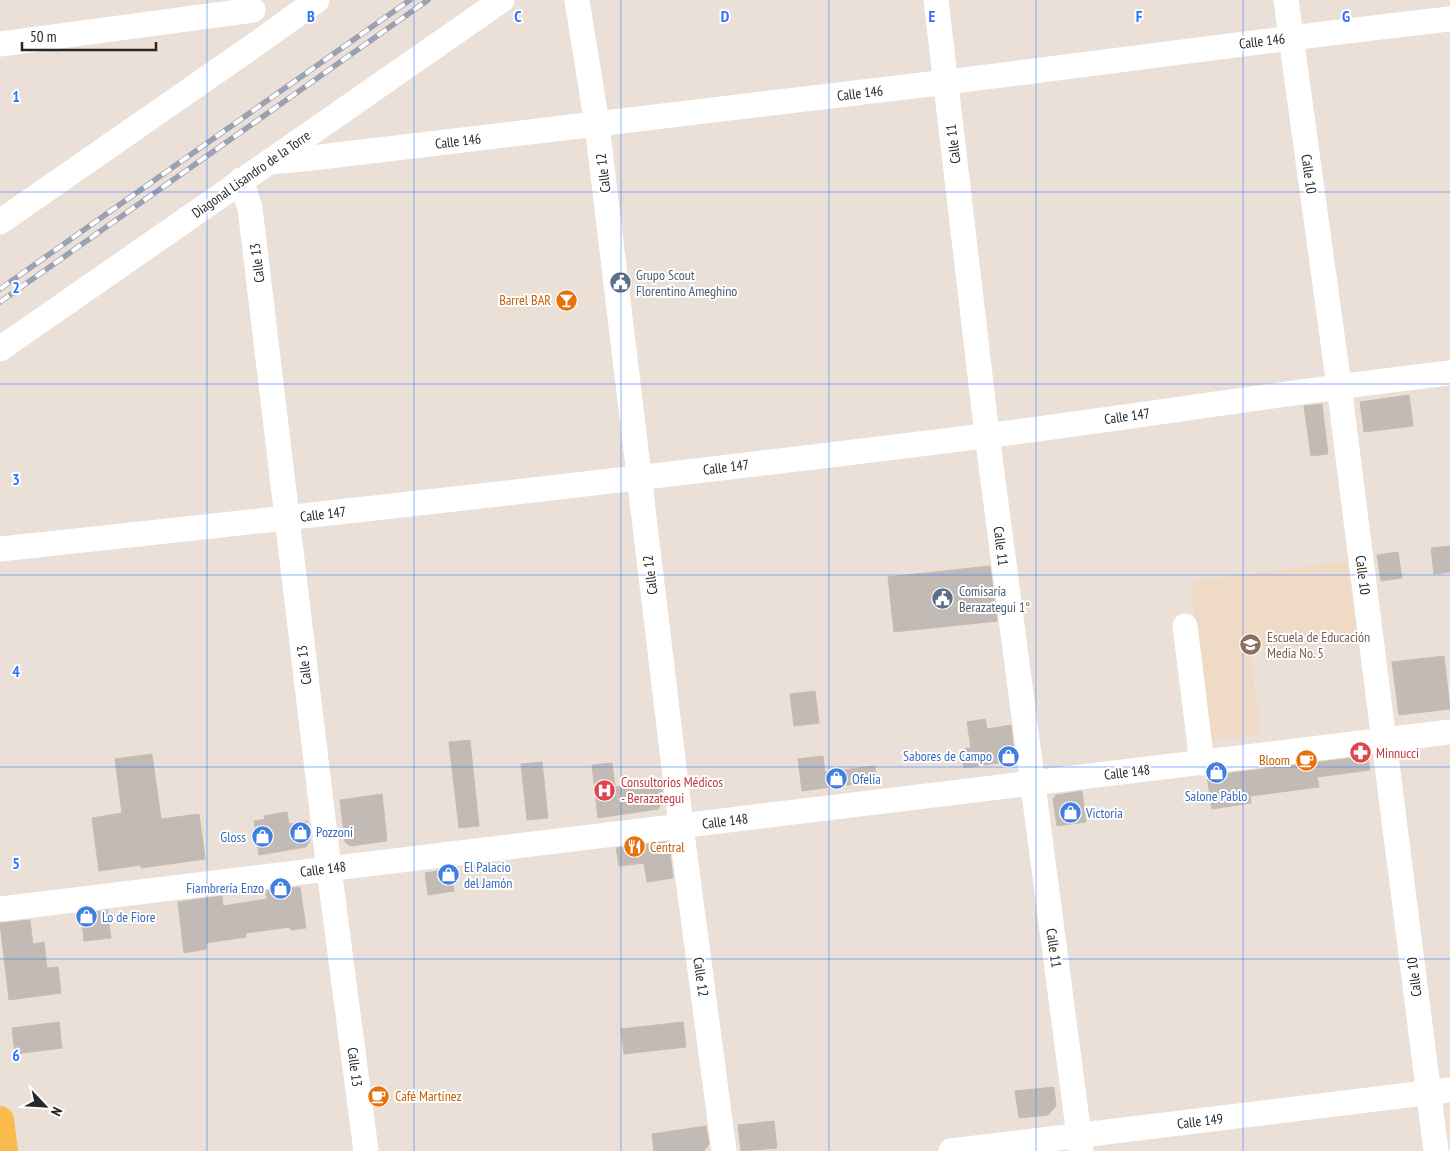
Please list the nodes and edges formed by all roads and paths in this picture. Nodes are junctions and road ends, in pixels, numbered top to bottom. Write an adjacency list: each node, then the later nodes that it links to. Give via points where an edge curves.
1 (317, 0): 11 (street)
2 (480, 0): 14 (street, via 404,53)
3 (502, 0): 14 (street, Diagonal Lisandro de la Torre)
4 (577, 0): 13 (street, Calle 12)
5 (936, 0): 12 (street, Calle 11)
6 (1286, 0): 9 (street, Calle 10)
7 (252, 5): 10 (street); 11 (street)
8 (1450, 19): 9 (street, Calle 146)
9 (1290, 37): 12 (street, Calle 146); 19 (street, Calle 10)
10 (0, 44)
11 (256, 44): 16 (street)
12 (945, 82): 13 (street, Calle 146); 20 (street, Calle 11)
13 (597, 125): 14 (street, Calle 146); 21 (street, Calle 12)
14 (269, 162): 15 (street, Diagonal Lisandro de la Torre)
15 (241, 180): 17 (street, Diagonal Lisandro de la Torre); 22 (street, Calle 13, via 250,208)
16 (0, 222)
17 (0, 349)
18 (1450, 374): 19 (street, Calle 147)
19 (1339, 386): 20 (street, Calle 147); 26 (street, Calle 10)
20 (987, 435): 21 (street, Calle 147); 28 (street, Calle 11)
21 (638, 478): 22 (street, Calle 147); 29 (street, Calle 12)
22 (286, 518): 23 (street, Calle 147); 30 (street, Calle 13)
23 (0, 549)
24 (1185, 626): 27 (street)
25 (1450, 732): 26 (street, Calle 148)
26 (1385, 740): 27 (street, Calle 148); 32 (street, Calle 10)
27 (1202, 763): 28 (street, Calle 148)
28 (1032, 784): 29 (street, Calle 148); 34 (street, Calle 11)
29 (681, 826): 30 (street, Calle 148); 37 (street, Calle 12)
30 (329, 868): 31 (street, Calle 148); 36 (street, Calle 13)
31 (0, 909)
32 (1439, 1091): 34 (street, Calle 149); 39 (street, Calle 10)
33 (0, 1120): 35 (main road)
34 (1080, 1144): 38 (street, Calle 149)
35 (4, 1151)
36 (366, 1151)
37 (724, 1151)
38 (950, 1151)
39 (1436, 1151)

